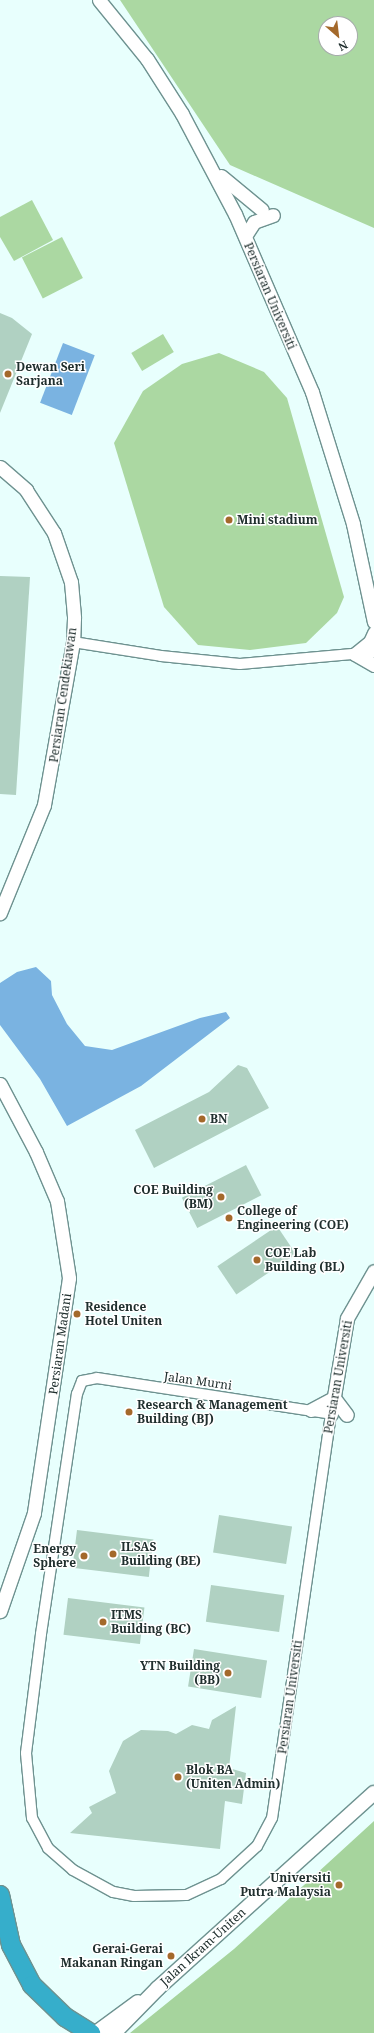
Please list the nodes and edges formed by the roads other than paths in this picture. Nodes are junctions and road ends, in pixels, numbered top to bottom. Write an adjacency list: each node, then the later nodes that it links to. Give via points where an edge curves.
1 (99, 0): 2 (street, Persiaran Universiti, via 147,59)
2 (212, 168): 3 (street, Persiaran Universiti); 3 (street, via 235,190 267,212 254,222)
3 (245, 236): 5 (street, Persiaran Universiti, via 312,392 352,524)
4 (0, 467): 7 (street, Persiaran Cendekiawan, via 39,506 60,546 71,582)
5 (374, 622)
6 (374, 633): 9 (street, via 370,642)
7 (73, 642): 9 (street, via 161,656 240,664); 11 (street, Persiaran Cendekiawan, via 44,805)
8 (374, 652): 9 (street)
9 (356, 654): 10 (street)
10 (374, 665)
11 (0, 913)
12 (0, 1084): 19 (street, Persiaran Madani, via 44,1169 57,1201 69,1278 34,1512)
13 (374, 1271): 15 (street, Persiaran Universiti, via 347,1318)
14 (82, 1381): 16 (street, Jalan Murni, via 97,1378); 17 (street, Persiaran Universiti, via 77,1394 26,1753 32,1818 48,1848 73,1870 113,1892 134,1896 186,1895 221,1879 257,1846 272,1818)
15 (334, 1398): 16 (street); 17 (street, Persiaran Universiti); 18 (street)
16 (311, 1410): 17 (street, Jalan Murni)
17 (331, 1414)
18 (347, 1415)
19 (0, 1611)
20 (374, 1793): 22 (main road, Jalan Ikram-Uniten)
21 (0, 1896): 23 (highway, via 13,1951 32,1985 65,2017)
22 (158, 1988): 24 (main road, Jalan Ikram-Uniten); 25 (main road, Jalan Ikram-Uniten)
23 (91, 2033)
24 (96, 2033)
25 (114, 2033)

